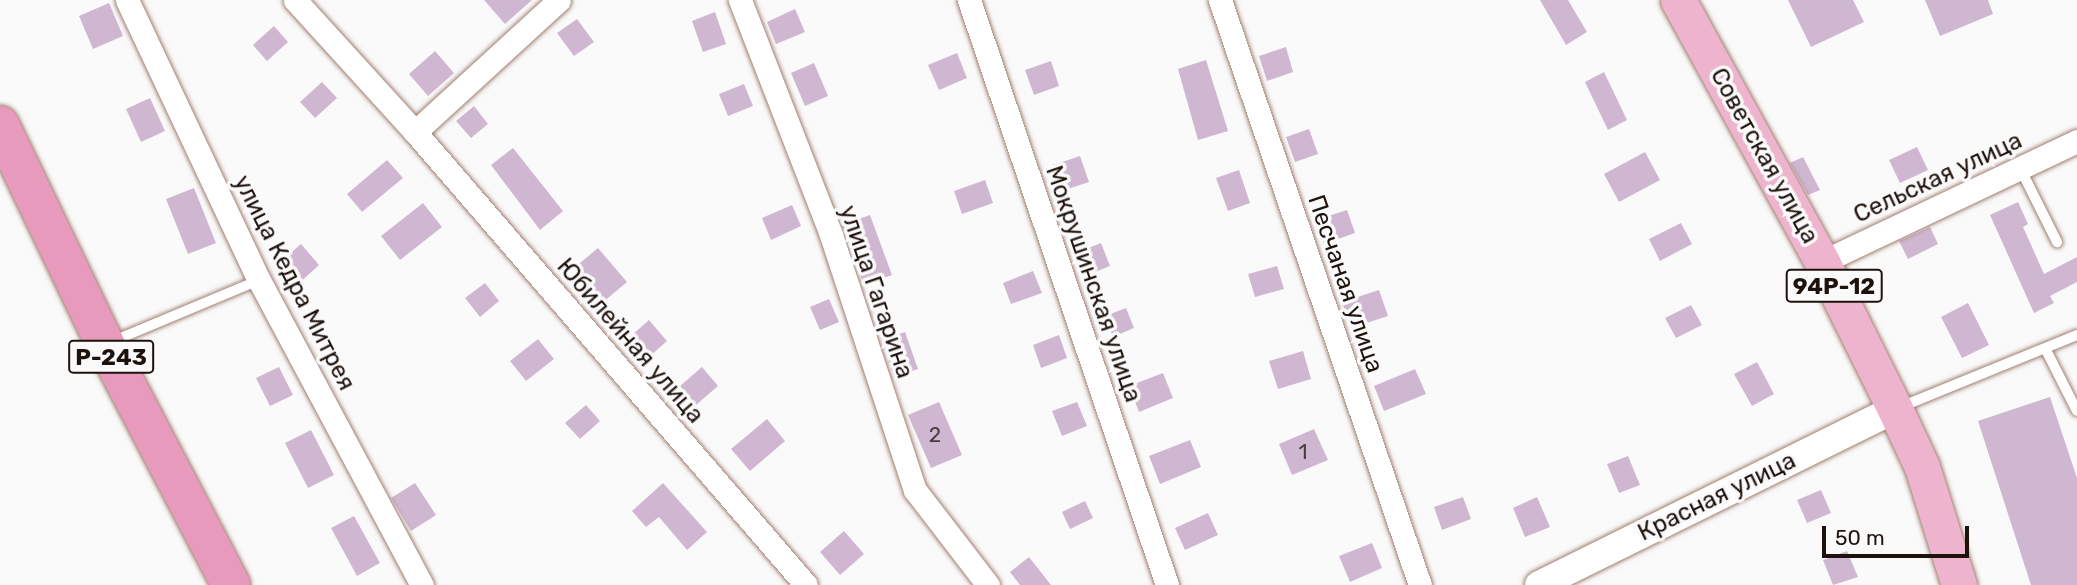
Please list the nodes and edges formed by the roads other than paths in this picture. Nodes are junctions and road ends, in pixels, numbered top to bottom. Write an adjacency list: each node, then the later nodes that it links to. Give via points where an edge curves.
1 (127, 0): 14 (street, улица Кедра Митрея)
2 (295, 0): 9 (street, Юбилейная улица)
3 (559, 0): 9 (street)
4 (740, 0): 23 (street, улица Гагарина, via 831,235 915,490)
5 (970, 0): 24 (street, Мокрушинская улица)
6 (1220, 0): 25 (street, Песчаная улица)
7 (1678, 0): 13 (main road, Советская улица / 94Р-12)
8 (0, 125): 16 (highway, Р-243)
9 (415, 132): 22 (street, Юбилейная улица)
10 (2077, 141): 11 (street, Сельская улица)
11 (2020, 168): 12 (lane); 13 (street, Сельская улица)
12 (2057, 242)
13 (1822, 262): 18 (main road, Советская улица / 94Р-12)
14 (260, 279): 16 (lane); 21 (street, улица Кедра Митрея)
15 (2077, 335): 17 (lane)
16 (105, 344): 20 (highway, Р-243)
17 (2046, 350): 18 (lane); 19 (lane)
18 (1895, 409): 26 (street, Красная улица); 27 (main road, Советская улица / 94Р-12, via 1922,467)
19 (2077, 411)
20 (231, 585)
21 (422, 585)
22 (806, 585)
23 (988, 585)
24 (1167, 585)
25 (1420, 585)
26 (1539, 585)
27 (1959, 585)

